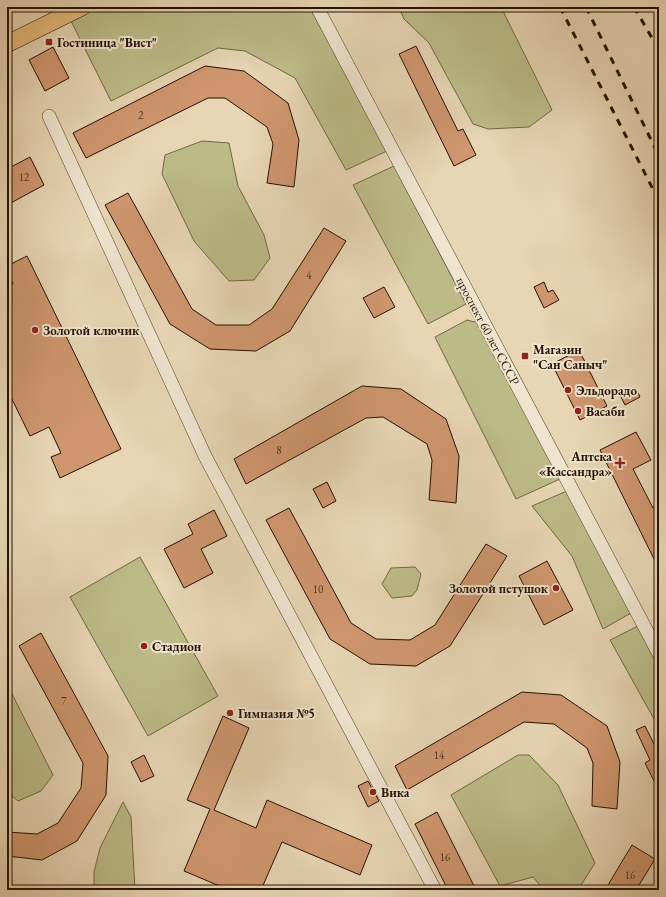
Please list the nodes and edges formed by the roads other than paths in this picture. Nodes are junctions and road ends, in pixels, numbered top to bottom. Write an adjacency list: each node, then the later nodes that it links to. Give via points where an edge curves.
1 (82, 7): 3 (main road)
2 (317, 7): 5 (street, проспект 60 лет СССР)
3 (7, 44)
4 (50, 116): 6 (street, via 205,456)
5 (659, 654)
6 (435, 890)

